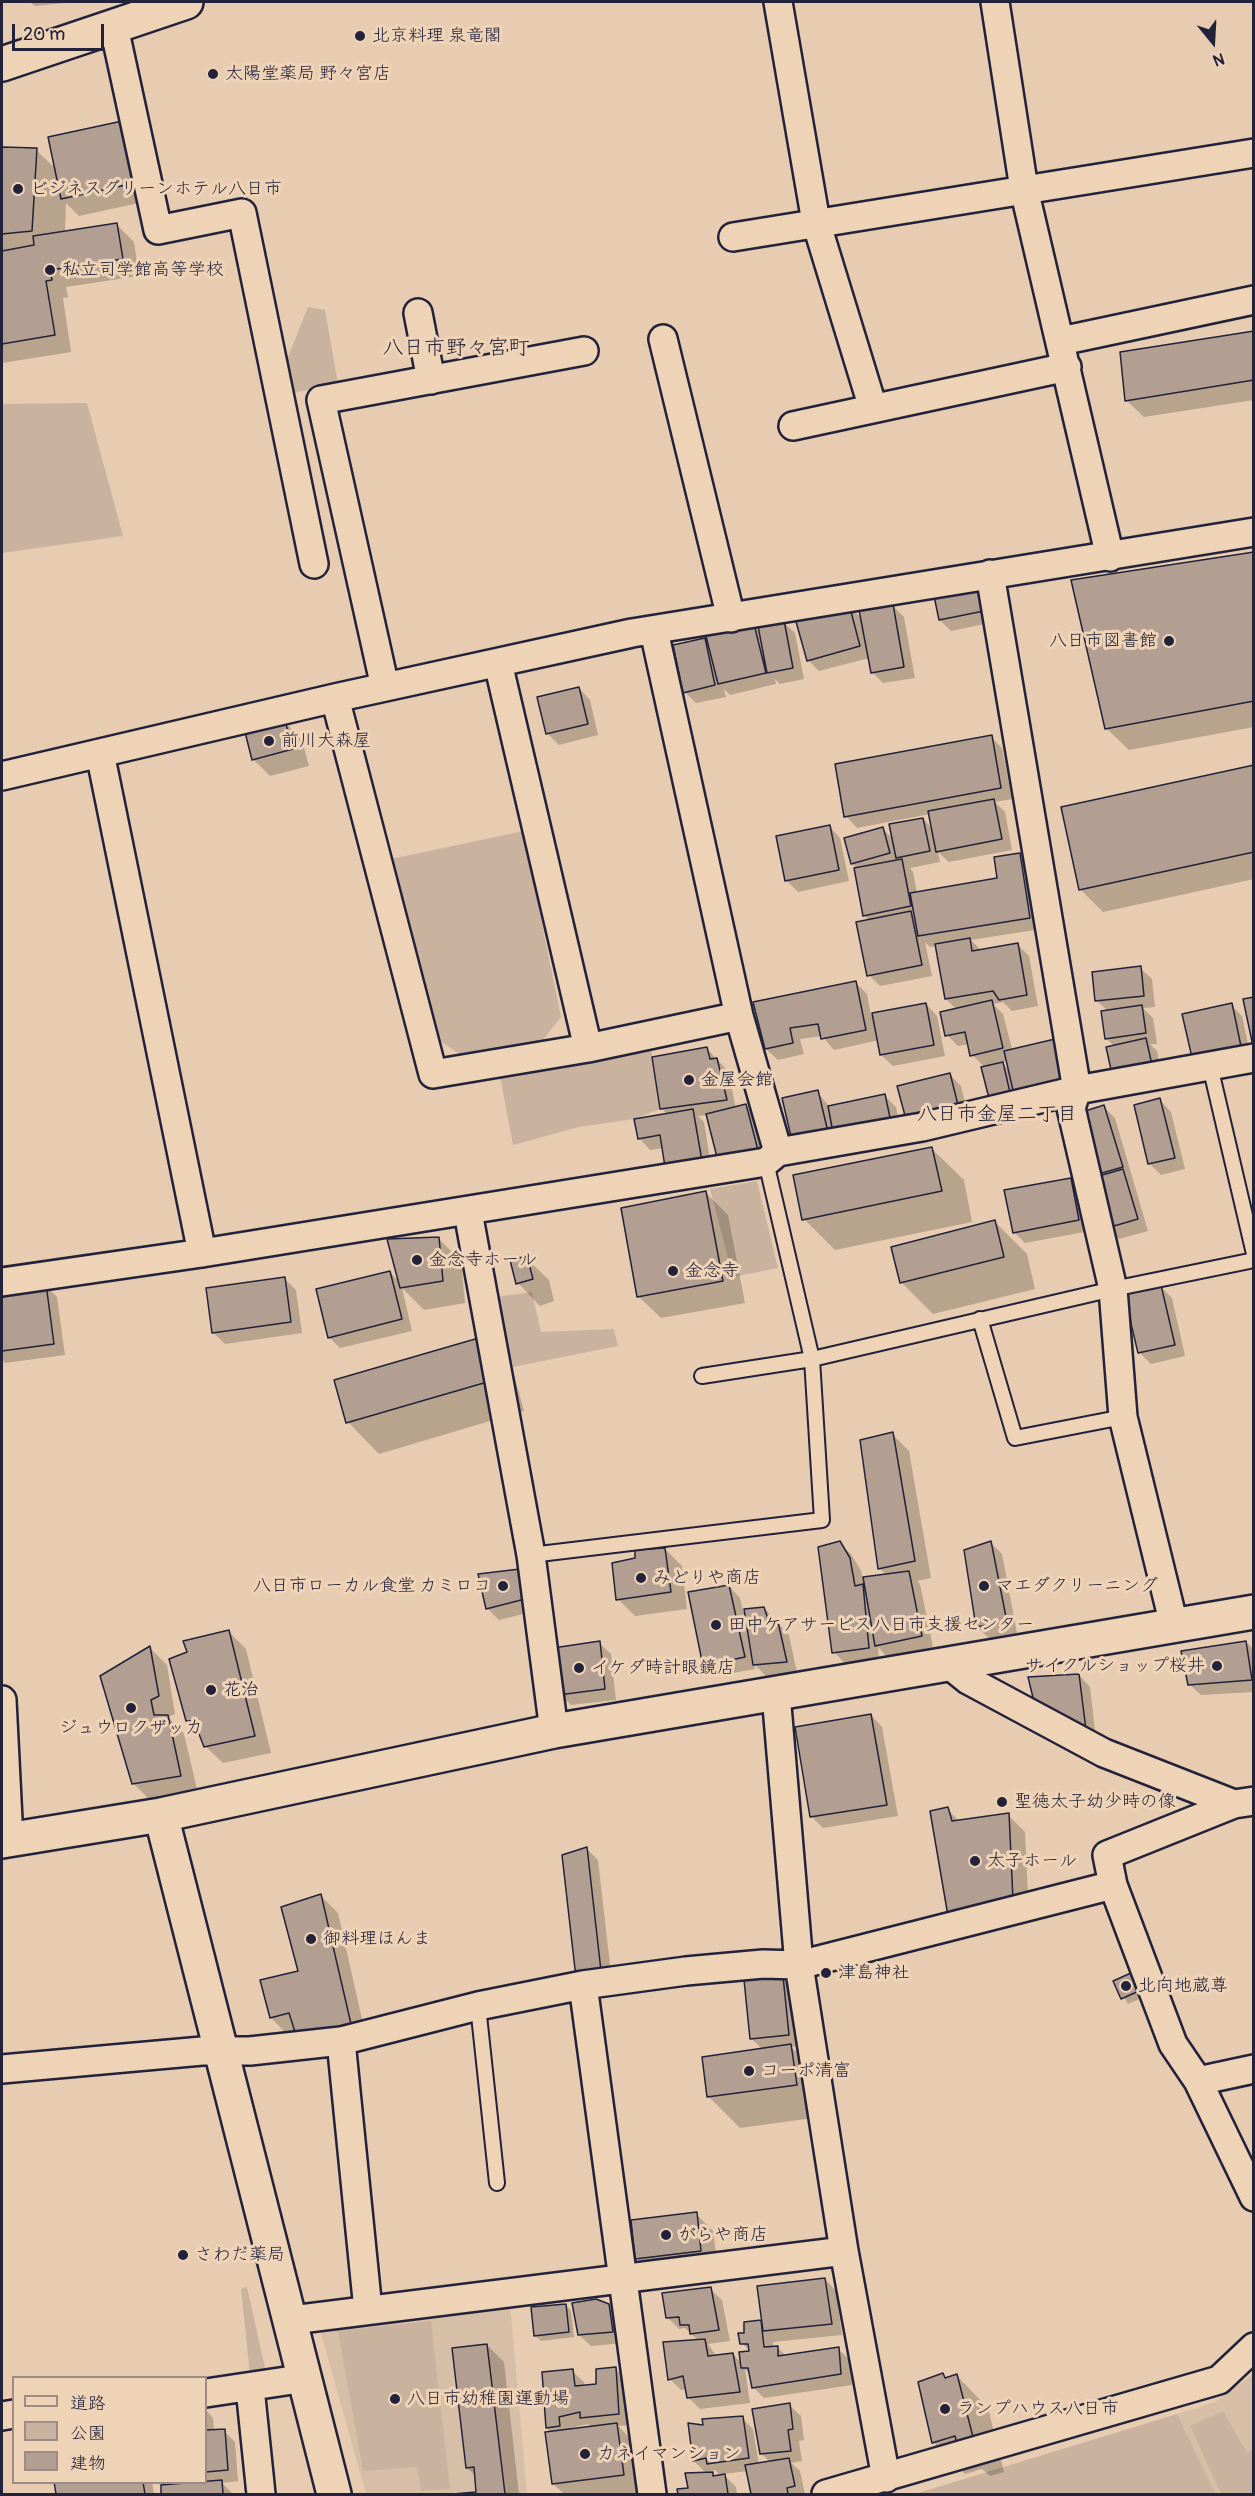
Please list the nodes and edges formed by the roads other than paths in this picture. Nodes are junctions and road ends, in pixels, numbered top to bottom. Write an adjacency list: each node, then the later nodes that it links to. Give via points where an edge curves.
1 (186, 2): 4 (main road)
2 (778, 2): 8 (street)
3 (995, 2): 7 (street)
4 (114, 27): 5 (main road); 21 (street, via 158,230 242,213)
5 (2, 64)
6 (1254, 153): 7 (street)
7 (1024, 189): 8 (street); 13 (street)
8 (816, 222): 9 (street); 17 (street)
9 (734, 237)
10 (1254, 300): 13 (street)
11 (418, 313): 16 (street)
12 (663, 339): 23 (street)
13 (1061, 341): 15 (street)
14 (584, 351): 16 (street)
15 (1067, 367): 17 (street); 20 (street)
16 (431, 380): 26 (street, via 321,400)
17 (873, 408): 18 (street)
18 (793, 426)
19 (1254, 532): 20 (street)
20 (1110, 557): 22 (street)
21 (314, 564)
22 (990, 574): 23 (street); 34 (street)
23 (731, 618): 24 (street)
24 (654, 631): 25 (street); 30 (street)
25 (498, 663): 26 (street); 31 (street)
26 (385, 687): 27 (street)
27 (335, 698): 28 (street); 31 (street, via 433,1074)
28 (100, 753): 29 (street); 38 (street)
29 (2, 776)
30 (739, 1016): 31 (street); 35 (street)
31 (588, 1048)
32 (1254, 1058): 33 (street)
33 (1210, 1066): 34 (street); 37 (lane)
34 (1077, 1090): 35 (street); 42 (street, via 1071,1108)
35 (772, 1157): 36 (street); 44 (lane)
36 (468, 1212): 38 (street); 47 (street)
37 (1250, 1224): 39 (lane)
38 (202, 1254): 41 (street)
39 (1254, 1254)
40 (1254, 1260): 42 (lane)
41 (2, 1282)
42 (1113, 1289): 43 (lane); 46 (street)
43 (980, 1319): 44 (lane); 46 (lane, via 1015,1438)
44 (812, 1359): 45 (lane); 47 (lane, via 822,1520)
45 (702, 1376)
46 (1123, 1418): 49 (street)
47 (531, 1555): 53 (street)
48 (1254, 1612): 49 (main road)
49 (1174, 1625): 50 (main road)
50 (946, 1663): 51 (main road); 54 (street, via 968,1680 1104,1753)
51 (776, 1694): 53 (main road); 58 (street)
52 (2, 1700): 56 (street)
53 (554, 1731): 55 (main road)
54 (1244, 1803): 57 (street, via 1107,1855)
55 (161, 1815): 56 (main road); 62 (main road)
56 (5, 1840)
57 (1113, 1886): 58 (street); 65 (street, via 1173,2043)
58 (799, 1965): 59 (street, via 686,1971); 68 (street)
59 (584, 1985): 60 (street); 69 (street)
60 (478, 2006): 61 (street); 66 (lane)
61 (341, 2041): 62 (street, via 250,2051); 70 (street)
62 (220, 2050): 63 (street); 71 (main road)
63 (2, 2068)
64 (1254, 2069): 65 (street)
65 (1198, 2081): 67 (street)
66 (497, 2183)
67 (1254, 2197)
68 (844, 2251): 69 (street); 76 (street)
69 (624, 2277): 70 (street); 79 (street)
70 (368, 2310): 71 (street)
71 (292, 2320): 73 (main road)
72 (1254, 2347): 76 (street, via 1219,2380)
73 (306, 2378): 74 (street); 78 (main road)
74 (250, 2388): 75 (street); 77 (street)
75 (207, 2393)
76 (886, 2478): 80 (street)
77 (261, 2494)
78 (334, 2494)
79 (652, 2494)
80 (826, 2494)

